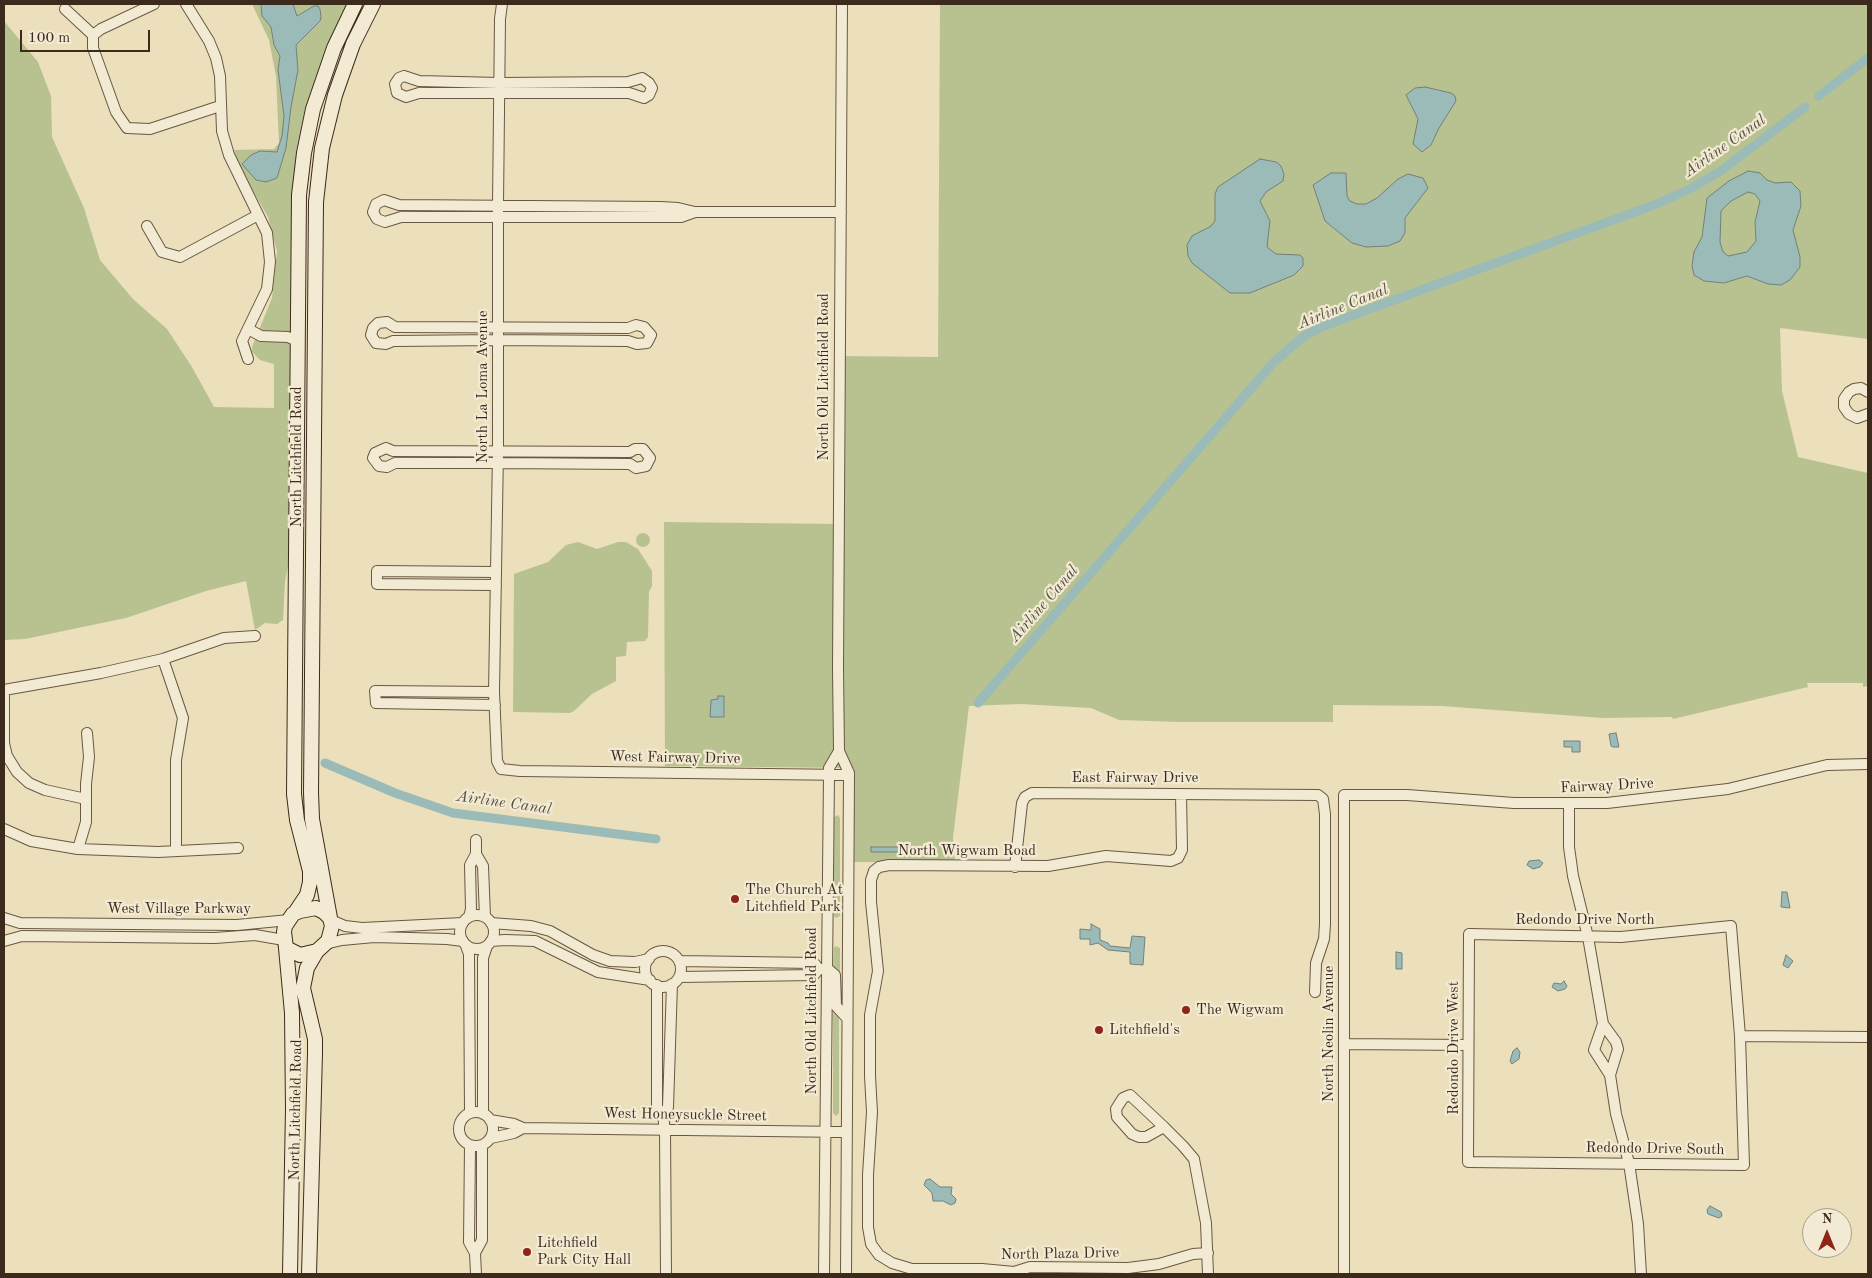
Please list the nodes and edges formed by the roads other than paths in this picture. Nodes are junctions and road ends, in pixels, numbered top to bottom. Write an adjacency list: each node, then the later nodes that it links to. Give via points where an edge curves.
1 (154, 4): 8 (street)
2 (186, 4): 15 (street, via 209,40 216,58)
3 (355, 4): 31 (main road, North Litchfield Road, via 327,66 313,109 304,153 298,216)
4 (373, 4): 73 (main road, North Litchfield Road, via 334,95 317,188 311,792 312,820)
5 (502, 4): 10 (street, North La Loma Avenue)
6 (842, 4): 20 (street, North Old Litchfield Road)
7 (64, 9): 8 (street)
8 (94, 35): 15 (street, via 93,48 116,112 127,128 150,128)
9 (438, 81): 10 (street); 12 (street); 12 (street, via 419,81 404,76 395,84 397,93 406,97)
10 (499, 82): 11 (street); 14 (street, North La Loma Avenue)
11 (578, 82): 13 (street); 13 (street, via 628,82 642,78 652,88 644,98 629,93)
12 (438, 93): 14 (street)
13 (579, 93): 14 (street)
14 (499, 94): 16 (street, North La Loma Avenue)
15 (220, 106): 21 (street, via 222,132 229,155)
16 (498, 204): 17 (street); 18 (street); 23 (street, North La Loma Avenue)
17 (435, 205): 22 (street); 22 (street, via 399,205 384,200 376,204 373,212 384,222 401,217)
18 (590, 206): 19 (street, via 661,206); 24 (street)
19 (695, 212): 20 (street); 24 (street, via 681,217)
20 (841, 212): 55 (street, North Old Litchfield Road)
21 (258, 215): 25 (street, via 180,258 162,252); 29 (street, via 267,233 270,262 267,290)
22 (436, 217): 23 (street)
23 (499, 217): 24 (street); 27 (street, North La Loma Avenue)
24 (589, 217)
25 (147, 226)
26 (433, 327): 27 (street); 32 (street); 32 (street, via 395,327 387,322 378,323 372,328 371,335 376,343)
27 (498, 328): 28 (street); 30 (street, North La Loma Avenue)
28 (577, 328): 33 (street); 33 (street, via 628,328 636,325 644,327 651,335 647,343 637,344 628,341)
29 (248, 329): 31 (street, via 261,336 288,337); 34 (street, via 242,341)
30 (498, 340): 32 (street); 33 (street); 38 (street, North La Loma Avenue)
31 (297, 341): 71 (main road, North Litchfield Road, via 294,794 310,882 307,895)
32 (434, 341)
33 (577, 341)
34 (248, 359)
35 (1868, 392): 36 (street, via 1854,389 1844,399 1844,407 1849,414 1857,418)
36 (1868, 414)
37 (432, 451): 38 (street); 40 (street); 40 (street, via 381,448 373,458 379,466 387,467 395,463)
38 (498, 451): 39 (street); 41 (street, North La Loma Avenue)
39 (577, 452): 42 (street); 42 (street, via 630,452 635,448 643,449 650,458 646,466 636,468 630,464)
40 (433, 463): 41 (street)
41 (498, 463): 42 (street); 44 (street, North La Loma Avenue)
42 (577, 464)
43 (434, 572): 44 (street); 45 (street); 45 (street, via 377,571 377,584)
44 (496, 572): 46 (street, North La Loma Avenue)
45 (434, 584): 46 (street)
46 (496, 585): 51 (street, North La Loma Avenue)
47 (255, 636): 48 (street, via 224,638)
48 (163, 658): 49 (street); 68 (street, via 183,718 176,760)
49 (4, 690): 62 (street, via 4,743 7,756 17,772 29,783 45,790)
50 (434, 692): 51 (street); 52 (street); 52 (street, via 375,691 376,703)
51 (494, 692): 53 (street, North La Loma Avenue)
52 (434, 704): 53 (street)
53 (495, 705): 57 (street, North La Loma Avenue, via 496,755)
54 (87, 733): 62 (street)
55 (839, 751): 58 (street, North Old Litchfield Road); 59 (street, North Old Litchfield Road)
56 (1868, 764): 63 (street, Fairway Drive, via 1826,765 1765,781 1676,797)
57 (501, 769): 58 (street, West Fairway Drive)
58 (829, 774): 59 (street, West Fairway Drive); 87 (street, North Old Litchfield Road)
59 (849, 776): 91 (street, North Old Litchfield Road)
60 (1181, 794): 70 (street, East Fairway Drive, via 1030,794 1022,803); 70 (street, North Wigwam Road, via 1182,848 1180,856 1174,860 1106,856 1054,866); 90 (street, East Fairway Drive, via 1316,795 1323,799 1324,936 1316,959)
61 (1344, 795): 63 (street, Fairway Drive, via 1407,795); 95 (street, North Neolin Avenue)
62 (86, 799): 67 (street, via 86,822)
63 (1569, 804): 79 (street, via 1573,876)
64 (4, 829): 67 (street, via 31,841)
65 (476, 840): 69 (street)
66 (238, 848): 68 (street)
67 (78, 849): 68 (street)
68 (176, 850)
69 (476, 854): 74 (street, via 470,865 471,908); 75 (street, via 483,866)
70 (1015, 866): 98 (street, North Wigwam Road, via 884,866 874,871 871,902 878,971 870,1016)
71 (292, 916): 73 (main road, via 307,908 316,908); 76 (street, West Village Parkway, via 237,925); 81 (main road, via 284,932)
72 (4, 918): 76 (street, West Village Parkway, via 20,923)
73 (330, 919): 74 (street, via 345,926 362,928); 84 (main road, via 331,934)
74 (466, 920): 75 (street, via 474,916); 82 (street, via 460,931)
75 (488, 920): 83 (street, via 494,931); 85 (street, via 550,931 610,961)
76 (70, 923): 78 (street)
77 (1469, 934): 79 (street, Redondo Drive North); 96 (street, Redondo Drive West)
78 (70, 937): 80 (street, West Village Parkway, via 22,936); 81 (street, West Village Parkway, via 265,935)
79 (1588, 937): 92 (street); 93 (street, Redondo Drive North, via 1654,936 1732,926)
80 (4, 941)
81 (285, 944): 84 (main road, via 300,954); 114 (main road, North Litchfield Road, via 292,1013)
82 (465, 944): 83 (street, via 477,949); 84 (street, via 448,939 374,938 342,940); 99 (street, via 469,954)
83 (489, 944): 89 (street, via 505,940 536,941 598,972); 101 (street, via 484,958)
84 (321, 948): 115 (main road, North Litchfield Road, via 306,968 302,988 315,1053)
85 (649, 959): 86 (street, via 663,952 675,955); 89 (street, via 646,970)
86 (679, 961): 87 (street, via 814,963); 88 (street, via 681,972)
87 (823, 969): 88 (street, via 814,975); 91 (street, via 835,975 836,1006); 105 (street, North Old Litchfield Road)
88 (676, 981): 89 (street, via 665,987); 100 (street, via 668,1107)
89 (653, 983): 100 (street, via 657,1108)
90 (1315, 992)
91 (847, 1018): 106 (street, North Old Litchfield Road)
92 (1603, 1024): 97 (street, via 1618,1049); 97 (street, via 1594,1050)
93 (1740, 1036): 94 (street); 111 (street, Redondo Drive South, via 1744,1164)
94 (1868, 1037)
95 (1344, 1044): 96 (street); 121 (street, North Neolin Avenue)
96 (1468, 1045): 110 (street, Redondo Drive West)
97 (1610, 1074): 111 (street)
98 (872, 1112): 113 (street, North Plaza Drive, via 868,1233 880,1255 899,1266 1011,1272 1030,1267 1128,1268)
99 (470, 1113): 101 (street); 108 (street, via 459,1128 461,1137)
100 (663, 1115): 104 (street)
101 (487, 1117): 103 (street, West Honeysuckle Street); 107 (street, via 493,1129)
102 (1164, 1127): 102 (street, via 1130,1095 1117,1106 1117,1117 1136,1136 1146,1137); 113 (street, via 1196,1162)
103 (523, 1128): 104 (street, West Honeysuckle Street); 107 (street, West Honeysuckle Street)
104 (665, 1131): 105 (street, West Honeysuckle Street); 117 (street)
105 (826, 1132): 106 (street, West Honeysuckle Street); 118 (street, North Old Litchfield Road)
106 (846, 1132): 119 (street, North Old Litchfield Road)
107 (491, 1138): 109 (street)
108 (470, 1144): 109 (street); 112 (street, via 469,1242)
109 (482, 1145): 112 (street, via 482,1240)
110 (1468, 1162): 111 (street, Redondo Drive South)
111 (1628, 1163): 122 (street, via 1638,1224)
112 (475, 1253): 116 (street)
113 (1208, 1253): 120 (street)
114 (290, 1274)
115 (309, 1274)
116 (476, 1274)
117 (666, 1274)
118 (824, 1274)
119 (846, 1274)
120 (1208, 1274)
121 (1344, 1274)
122 (1641, 1274)

